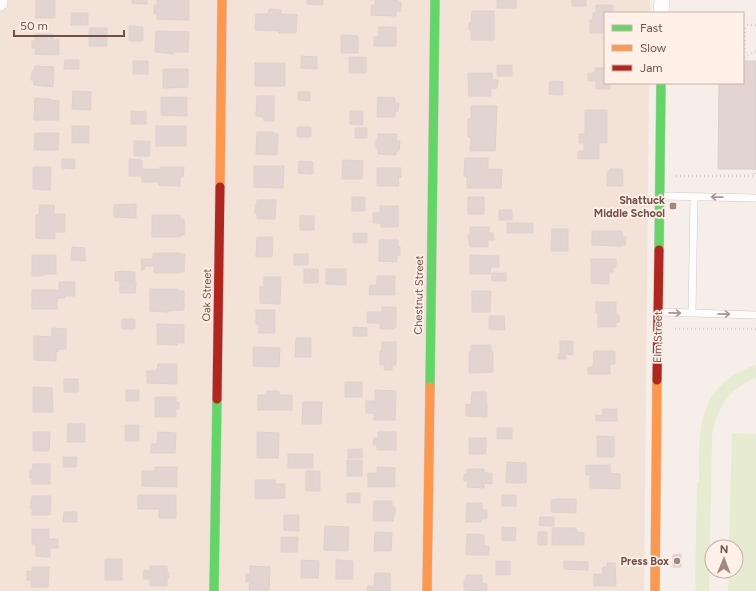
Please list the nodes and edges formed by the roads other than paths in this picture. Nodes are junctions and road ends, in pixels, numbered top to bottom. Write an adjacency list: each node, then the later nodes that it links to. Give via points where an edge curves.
1 (222, 0): 12 (street, Oak Street)
2 (435, 0): 13 (street, Chestnut Street)
3 (662, 0): 4 (street)
4 (661, 12)
5 (661, 84): 6 (street, Elm Street)
6 (660, 196): 7 (lane); 9 (street, Elm Street)
7 (694, 197): 8 (lane, one-way to 7); 10 (lane)
8 (756, 198)
9 (658, 312): 10 (lane, one-way to 10); 14 (street, Elm Street)
10 (692, 313): 11 (lane, one-way to 11)
11 (756, 314)
12 (214, 591)
13 (427, 591)
14 (655, 591)

